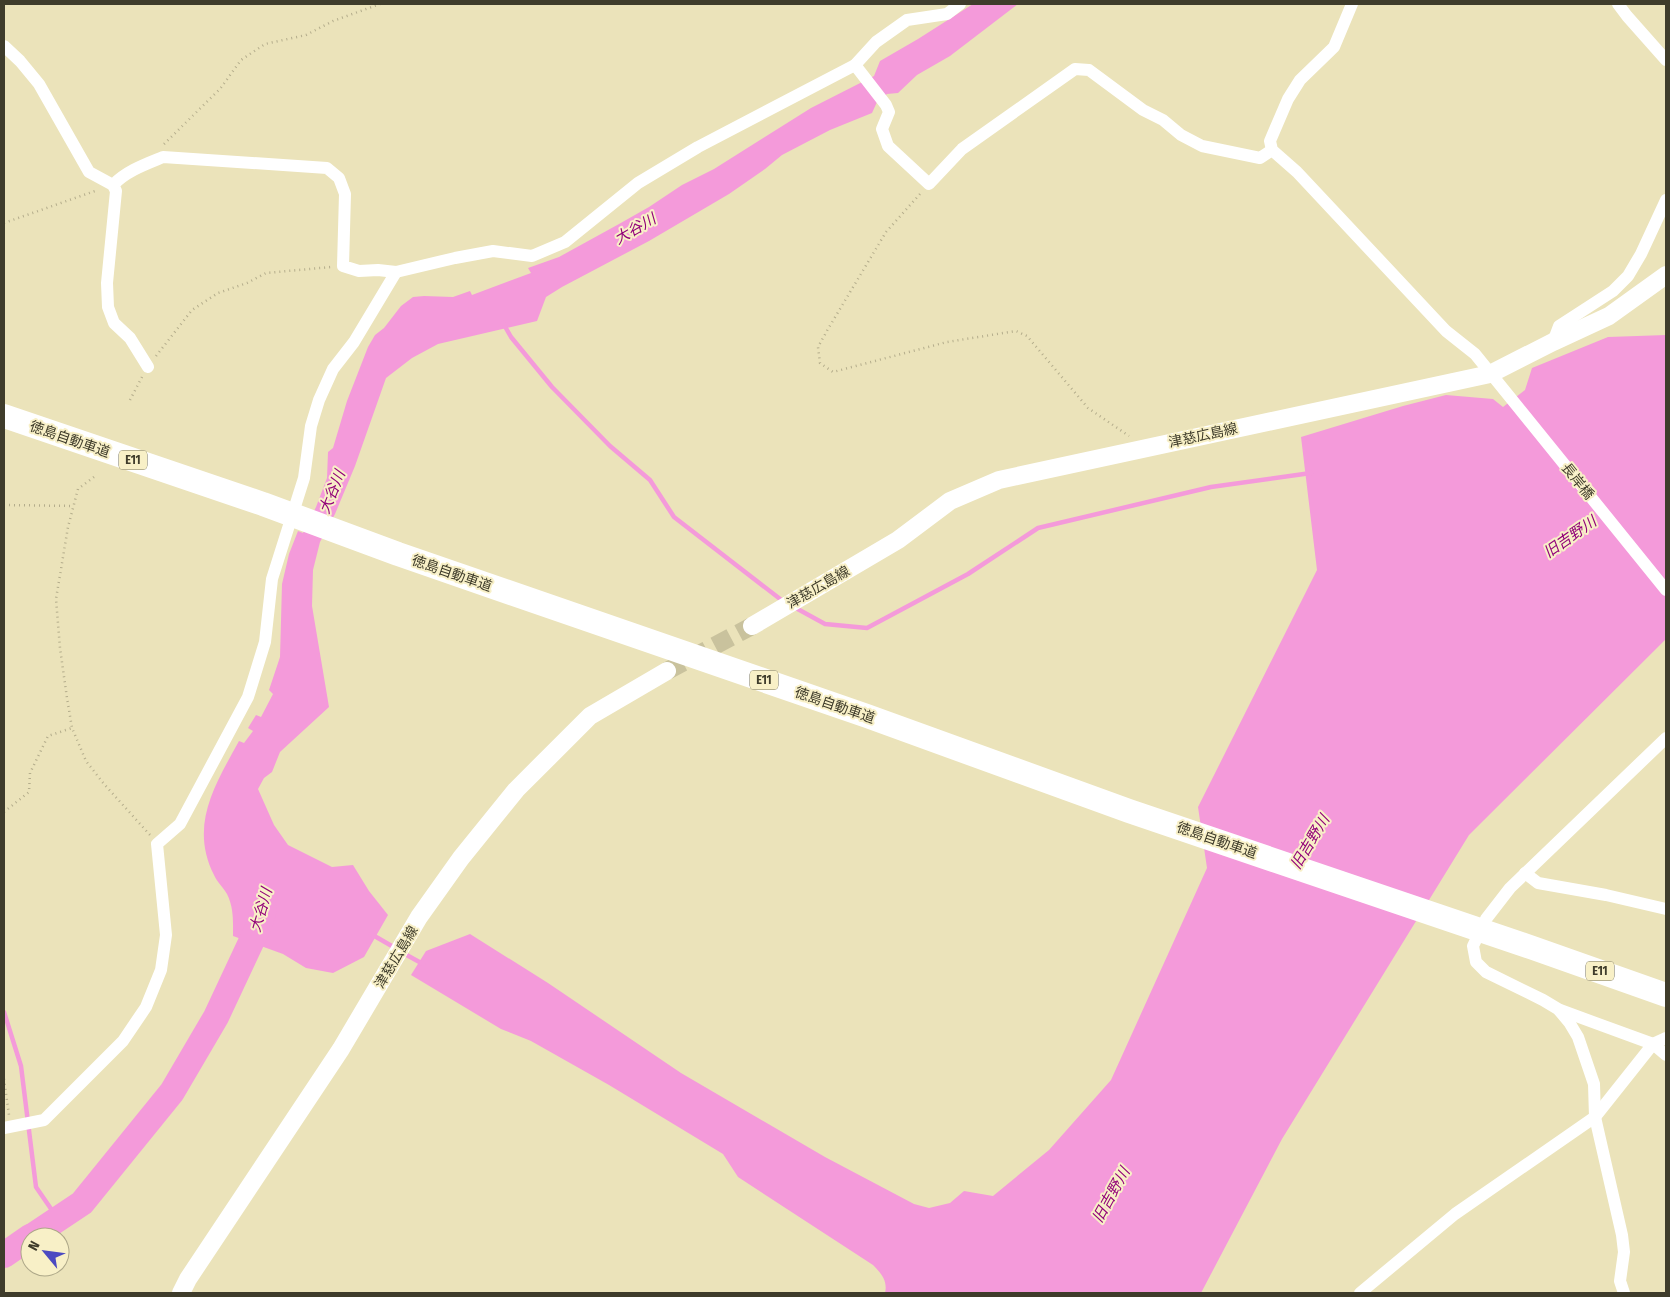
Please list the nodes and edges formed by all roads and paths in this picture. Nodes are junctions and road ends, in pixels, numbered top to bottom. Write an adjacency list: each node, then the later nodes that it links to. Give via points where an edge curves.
1 (380, 4): 9 (path, via 332,21 306,35 264,44 240,60 220,89 164,144)
2 (960, 4): 7 (street, via 947,14 906,20 876,42)
3 (1352, 4): 8 (street, via 1334,47 1300,80 1288,99 1270,141)
4 (1618, 4): 6 (street)
5 (4, 46): 11 (street, via 39,84 89,172)
6 (1666, 60)
7 (854, 65): 10 (street, via 886,105 888,112 882,129 888,146); 15 (street, via 698,147 638,184 565,242 532,256 493,251)
8 (1272, 150): 10 (street, via 1260,158 1202,146 1143,110 1089,70 1075,69 962,149); 19 (street, 長岸橋, via 1297,172 1446,330 1475,354)
9 (163, 157): 11 (street, via 118,179); 14 (street, via 327,168 339,178 344,194)
10 (929, 184): 22 (path, via 886,232 818,347 820,363 833,372 947,342 1016,331 1027,336 1088,408)
11 (113, 185): 13 (path); 18 (street, via 116,191 107,283 108,307 114,323 130,338)
12 (1666, 200): 17 (street, via 1628,276 1613,291 1559,326)
13 (4, 223)
14 (343, 266): 15 (street, via 359,271); 18 (path, via 266,273 218,293 192,310)
15 (396, 272): 32 (street, via 354,342 333,369 319,400 311,426 304,478 272,579 265,642 248,697 180,824)
16 (1666, 275): 17 (main road, 津慈広島線, via 1609,316)
17 (1553, 342): 19 (main road, 津慈広島線)
18 (148, 368): 20 (path)
19 (1490, 374): 22 (main road, 津慈広島線); 26 (street, 長岸橋)
20 (130, 400)
21 (4, 416): 35 (highway, 徳島自動車道 / E11, via 857,712 1129,811)
22 (1146, 447): 27 (main road, 津慈広島線, via 999,480 950,501 898,540)
23 (94, 477): 25 (path, via 78,489)
24 (4, 505): 25 (path)
25 (74, 506): 29 (path, via 56,599)
26 (1666, 590)
27 (752, 626)
28 (667, 671): 45 (main road, 津慈広島線, via 590,716 516,790 461,858 419,917 340,1049)
29 (72, 728): 31 (path, via 48,736 30,773 29,792); 32 (path, via 86,761)
30 (1666, 738): 33 (street)
31 (4, 812)
32 (157, 844): 44 (street, via 166,935 161,970 146,1008 123,1041 44,1120)
33 (1525, 873): 34 (street, via 1538,883); 38 (street, via 1486,919 1474,946 1476,962 1486,972)
34 (1666, 909)
35 (1533, 948): 36 (highway); 37 (highway, 徳島自動車道 / E11)
36 (1666, 985)
37 (1666, 995)
38 (1558, 1010): 40 (street); 43 (street, via 1578,1038 1594,1084)
39 (1666, 1038): 40 (street)
40 (1653, 1044): 41 (street); 43 (street)
41 (1666, 1055)
42 (4, 1079): 44 (path)
43 (1595, 1117): 46 (street, via 1455,1214); 47 (street, via 1622,1235 1624,1252 1620,1281)
44 (11, 1126)
45 (181, 1293)
46 (1360, 1293)
47 (1624, 1293)

